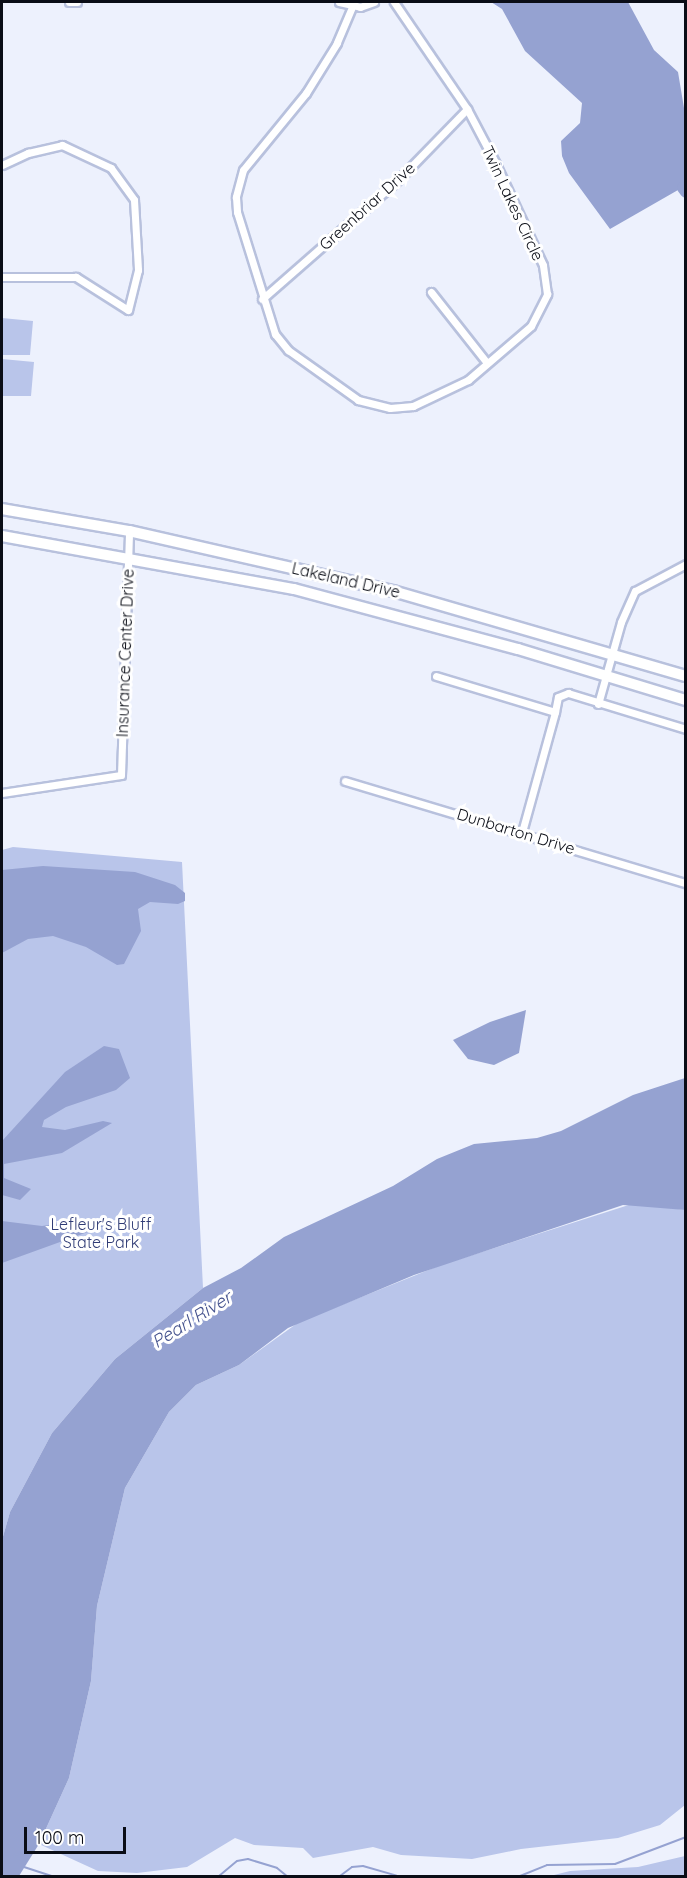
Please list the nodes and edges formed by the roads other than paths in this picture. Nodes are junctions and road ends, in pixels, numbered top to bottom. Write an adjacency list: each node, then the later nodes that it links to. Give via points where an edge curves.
1 (69, 2): 2 (street)
2 (76, 2)
3 (339, 2): 6 (street)
4 (374, 2): 6 (street)
5 (394, 2): 7 (street, Twin Lakes Circle)
6 (352, 7): 11 (street, Twin Lakes Circle, via 337,43 306,93 243,170 238,183 237,212)
7 (467, 109): 11 (street, Greenbriar Drive, via 391,186); 12 (street, Twin Lakes Circle, via 547,278 543,310 531,326)
8 (2, 165): 9 (street, via 28,153 62,145 100,162 121,177 137,213 138,282 128,310 76,277)
9 (2, 277)
10 (431, 292): 12 (street)
11 (262, 299): 12 (street, Twin Lakes Circle, via 275,334 288,350 358,400 375,407 413,406 468,380)
12 (487, 363)
13 (2, 509): 14 (highway, Lakeland Drive)
14 (129, 531): 16 (street, Insurance Center Drive); 18 (highway, Lakeland Drive, via 393,591)
15 (2, 536): 16 (highway, Lakeland Drive)
16 (128, 556): 20 (highway, Lakeland Drive, via 231,575 389,612); 27 (street, Insurance Center Drive, via 121,775)
17 (686, 564): 18 (street, via 634,591)
18 (612, 654): 20 (street); 21 (highway, Lakeland Drive)
19 (435, 676): 24 (street)
20 (607, 676): 22 (highway, Lakeland Drive); 23 (street)
21 (686, 676)
22 (686, 700)
23 (598, 704): 24 (street, via 568,693 558,697); 25 (street)
24 (555, 712): 28 (street)
25 (686, 729)
26 (345, 781): 28 (street, Dunbarton Drive)
27 (2, 793)
28 (522, 832): 29 (street, Dunbarton Drive)
29 (686, 883)

